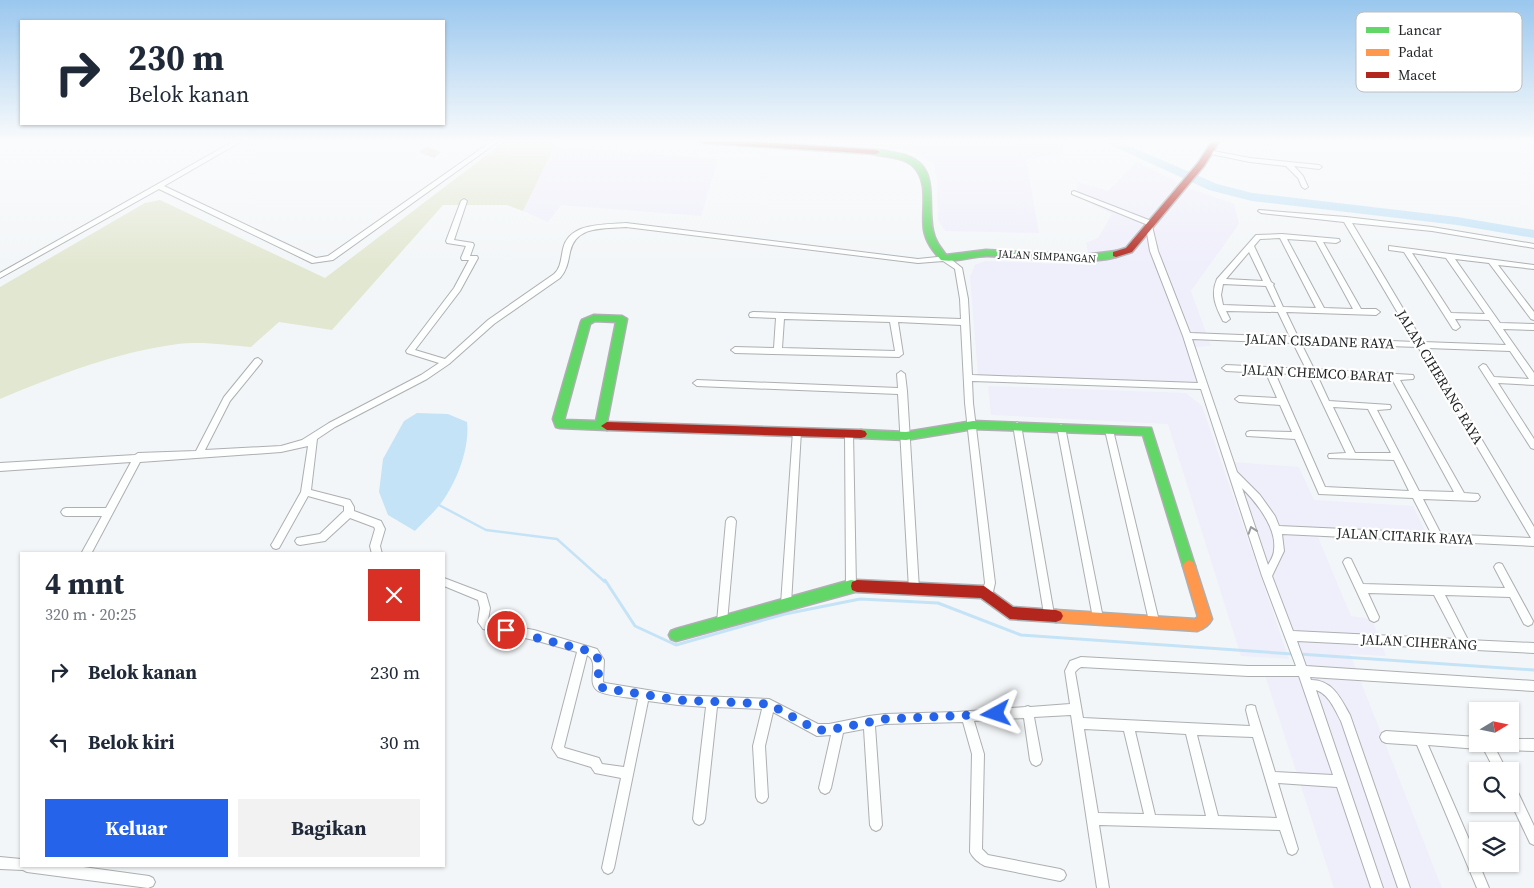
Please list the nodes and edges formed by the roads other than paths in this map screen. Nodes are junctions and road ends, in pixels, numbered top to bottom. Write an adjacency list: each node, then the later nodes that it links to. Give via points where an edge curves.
1 (168, 182): 6 (street)
2 (437, 182): 6 (street, via 330,258 321,261 315,261)
3 (927, 182): 21 (street, via 932,238 936,250)
4 (1184, 182): 12 (street, JALAN SIMPANGAN)
5 (1302, 182): 7 (street)
6 (160, 187): 24 (street)
7 (1304, 187)
8 (1074, 192): 12 (street)
9 (464, 201): 50 (street, via 450,241 470,245 465,258 474,258 456,289 410,351)
10 (1261, 211): 11 (street)
11 (1346, 219): 17 (street); 45 (street, JALAN CIHERANG RAYA)
12 (1150, 226): 21 (street, JALAN SIMPANGAN, via 1129,250 1115,257 980,254); 43 (street, via 1154,251)
13 (1282, 236): 14 (street); 16 (street, via 1262,235); 29 (street)
14 (1318, 239): 15 (street); 30 (street)
15 (1336, 241)
16 (1250, 246): 25 (street); 26 (street)
17 (1534, 246)
18 (1392, 248): 19 (street)
19 (1406, 250): 20 (street); 34 (street)
20 (1449, 256): 22 (street); 35 (street)
21 (944, 258): 39 (street, via 953,263 961,274); 50 (street, via 925,261 892,258 637,225 590,228 577,234 568,244 562,271 557,276 491,322)
22 (1492, 262): 23 (street); 36 (street)
23 (1534, 268)
24 (0, 276)
25 (1220, 281): 26 (street); 27 (street, via 1215,293)
26 (1270, 284): 28 (street)
27 (1220, 308): 28 (street); 37 (street)
28 (1282, 309): 29 (street); 44 (street)
29 (1321, 310): 30 (street)
30 (1358, 311): 31 (street)
31 (1376, 312)
32 (753, 315): 33 (street)
33 (780, 316): 38 (street); 48 (street)
34 (1449, 316): 35 (street); 41 (street)
35 (1491, 317): 40 (street)
36 (1534, 318)
37 (1226, 319)
38 (894, 320): 39 (street); 48 (street, via 898,354)
39 (966, 322): 58 (street)
40 (1497, 326): 42 (street); 46 (street)
41 (1456, 327)
42 (1534, 327)
43 (1187, 336): 44 (street, JALAN CISADANE RAYA); 62 (street)
44 (1296, 340): 45 (street, JALAN CISADANE RAYA); 54 (street)
45 (1421, 344): 46 (street, JALAN CISADANE RAYA); 98 (street, JALAN CIHERANG RAYA)
46 (1512, 348): 59 (street)
47 (735, 350): 48 (street)
48 (778, 351)
49 (258, 361): 81 (street, via 227,399)
50 (446, 362): 79 (street)
51 (1483, 367): 60 (street)
52 (1226, 368): 53 (street, JALAN CHEMCO BARAT)
53 (1269, 370): 54 (street, JALAN CHEMCO BARAT); 65 (street)
54 (1312, 372): 56 (street, JALAN CHEMCO BARAT); 66 (street)
55 (901, 374): 63 (street)
56 (1394, 376): 57 (street, JALAN CHEMCO BARAT); 90 (street)
57 (1410, 377)
58 (968, 378): 62 (street); 69 (street)
59 (1533, 378): 60 (street)
60 (1491, 380): 80 (street)
61 (697, 383): 63 (street)
62 (1202, 386): 87 (street)
63 (903, 391): 77 (street)
64 (1239, 399): 65 (street)
65 (1283, 402): 78 (street)
66 (1327, 404): 67 (street); 83 (street)
67 (1372, 406): 68 (street); 85 (street)
68 (1387, 406)
69 (973, 425): 70 (street); 77 (street); 112 (street, via 990,582 989,589)
70 (1017, 425): 72 (street); 115 (street)
71 (601, 426): 71 (street, via 608,387 622,319 594,318 586,322 558,419 560,424); 74 (street)
72 (1061, 427): 73 (street); 117 (street)
73 (1110, 430): 118 (street); 118 (street, via 1144,430 1149,434 1205,619 1197,625)
74 (797, 431): 75 (street); 114 (street)
75 (849, 433): 77 (street); 108 (street)
76 (1250, 434): 78 (street)
77 (906, 436): 110 (street)
78 (1298, 436): 89 (street, via 1322,491)
79 (313, 438): 81 (street, via 289,448); 88 (street)
80 (1534, 446)
81 (199, 454): 84 (street)
82 (1332, 456): 83 (street)
83 (1352, 456): 85 (street)
84 (138, 457): 86 (street); 93 (street)
85 (1397, 457): 89 (street)
86 (0, 467)
87 (1233, 474): 96 (street, via 1248,486 1266,510); 106 (street, one-way to 87)
88 (306, 492): 94 (street, via 347,503); 101 (street)
89 (1416, 495): 90 (street); 97 (street)
90 (1461, 496): 91 (street)
91 (1474, 498)
92 (66, 512): 93 (street)
93 (108, 512): 102 (street)
94 (349, 513): 99 (street, via 322,538); 103 (street, via 378,524)
95 (731, 521): 120 (street)
96 (1275, 530): 100 (street, JALAN CITARIK RAYA); 106 (street, via 1278,553)
97 (1435, 532)
98 (1534, 535)
99 (300, 541)
100 (1534, 542)
101 (276, 544)
102 (87, 552)
103 (376, 552)
104 (1348, 562): 109 (street)
105 (1499, 567): 113 (street)
106 (1267, 576): 122 (street)
107 (445, 582): 125 (street, via 482,596 487,626 534,635)
108 (850, 586): 110 (street); 114 (street)
109 (1360, 588): 111 (street); 116 (street)
110 (914, 589): 112 (street)
111 (1437, 590): 113 (street); 123 (street)
112 (984, 592): 115 (street, via 1010,613)
113 (1513, 593): 119 (street)
114 (786, 604): 120 (street)
115 (1049, 614): 117 (street)
116 (1374, 616)
117 (1098, 618): 118 (street)
118 (1154, 621)
119 (1528, 621)
120 (722, 622): 121 (street)
121 (676, 635)
122 (1289, 636): 123 (street, JALAN CIHERANG); 126 (street)
123 (1465, 645): 124 (street, JALAN CIHERANG)
124 (1534, 648)
125 (583, 650): 129 (street, via 597,654 597,681 601,688); 148 (street, via 558,748 562,753 595,762 599,769)
126 (1300, 666): 127 (street); 128 (street); 132 (street, via 1248,671 1082,662 1070,671)
127 (1308, 685): 150 (street); 171 (street, via 1323,687 1332,695 1346,719)
128 (1534, 686)
129 (644, 696): 130 (street); 148 (street)
130 (712, 701): 131 (street); 155 (street)
131 (769, 704): 139 (street, via 817,730); 152 (street, via 759,746)
132 (1075, 709): 134 (street); 137 (street)
133 (1251, 710): 141 (street)
134 (1028, 711): 135 (street); 147 (street)
135 (967, 716): 136 (street); 167 (street, via 978,754 976,852 984,860)
136 (870, 721): 139 (street); 160 (street)
137 (1077, 723): 138 (street); 156 (street)
138 (1128, 726): 140 (street); 157 (street)
139 (838, 729): 151 (street)
140 (1190, 729): 141 (street); 158 (street)
141 (1257, 732): 149 (street)
142 (1386, 737): 143 (street)
143 (1420, 739): 144 (street); 172 (street)
144 (1469, 742)
145 (1519, 745): 146 (street)
146 (1534, 745)
147 (1036, 760)
148 (628, 773): 166 (street)
149 (1270, 777): 150 (street); 159 (street)
150 (1340, 781): 170 (street)
151 (825, 788)
152 (762, 797)
153 (1519, 801): 154 (street)
154 (1528, 814): 161 (street)
155 (699, 819)
156 (1092, 819): 157 (street); 169 (street)
157 (1150, 821): 158 (street)
158 (1213, 822): 159 (street)
159 (1284, 824): 162 (street)
160 (876, 825)
161 (1534, 839)
162 (1292, 849)
163 (1, 865): 164 (street)
164 (20, 866)
165 (36, 867): 168 (street)
166 (608, 868)
167 (1060, 875)
168 (149, 882)
169 (1102, 888)
170 (1377, 888)
171 (1404, 888)
172 (1483, 888)

